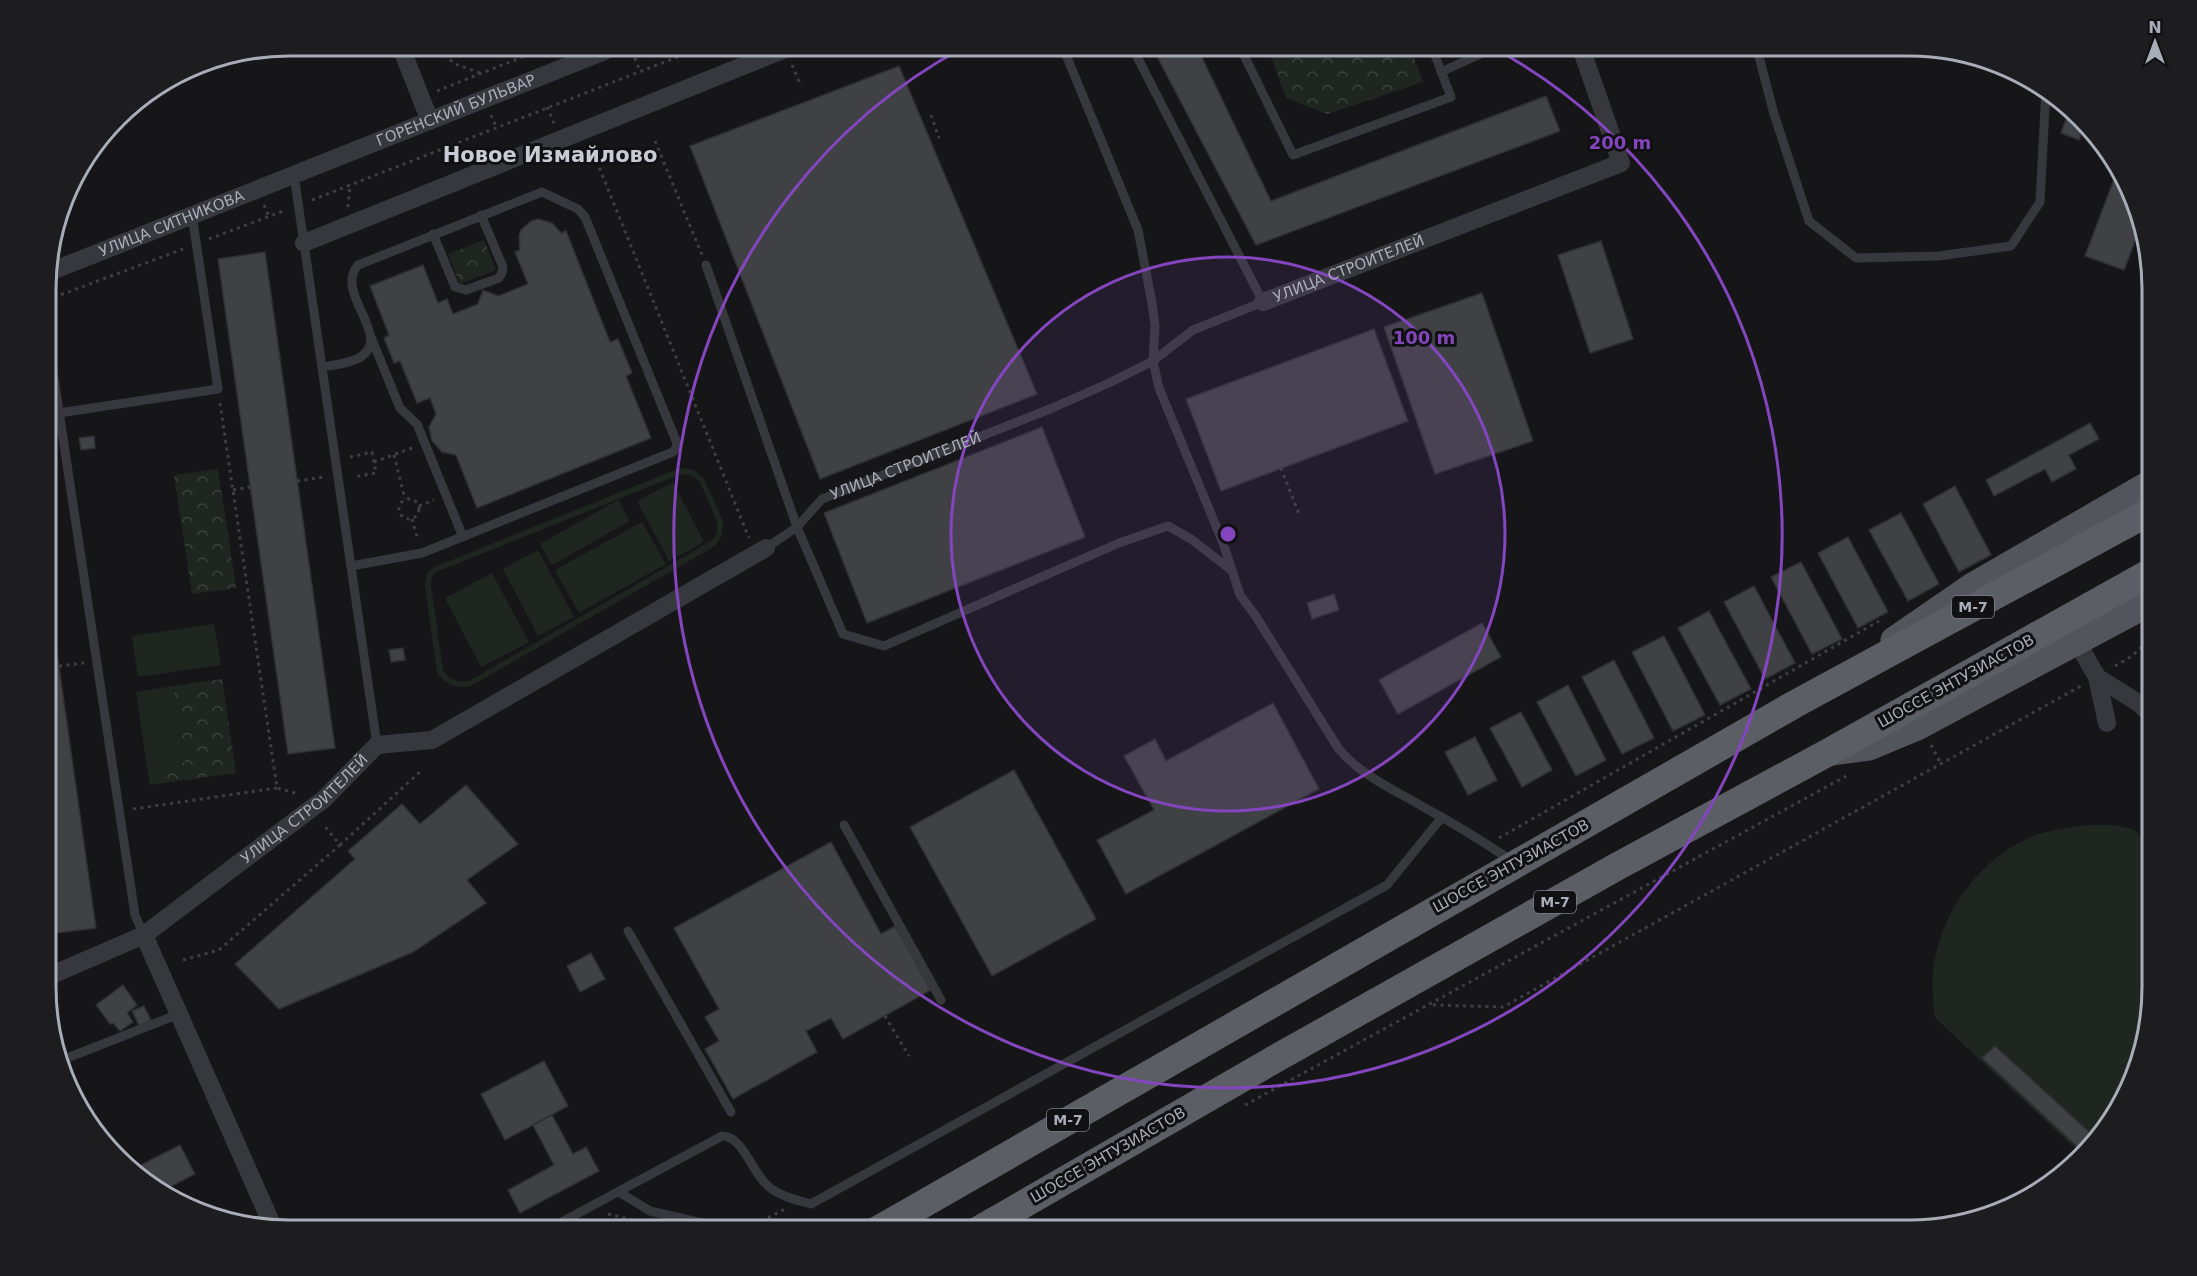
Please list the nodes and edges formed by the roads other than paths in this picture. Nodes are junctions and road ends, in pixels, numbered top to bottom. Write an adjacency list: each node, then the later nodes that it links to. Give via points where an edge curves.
1 (404, 56): 13 (street)
2 (592, 56): 13 (street, ГОРЕНСКИЙ БУЛЬВАР)
3 (788, 56): 18 (street)
4 (1067, 56): 23 (lane, via 1138,230 1155,326)
5 (1137, 56): 21 (lane)
6 (1244, 56): 11 (lane, via 1293,155 1451,97)
7 (1435, 56): 11 (lane)
8 (1476, 56): 11 (lane)
9 (1584, 56): 21 (street, УЛИЦА СТРОИТЕЛЕЙ, via 1621,163)
10 (1759, 56): 12 (lane, via 1809,221 1856,258 1939,256 2011,246 2040,202)
11 (1442, 72)
12 (2045, 101)
13 (430, 121): 14 (street, ГОРЕНСКИЙ БУЛЬВАР)
14 (294, 175): 16 (street, УЛИЦА СИТНИКОВА); 18 (lane)
15 (481, 214): 17 (lane); 17 (lane, via 502,267 498,278 466,290 455,287); 30 (lane, via 542,192 582,212 677,443 673,452)
16 (192, 215): 20 (street, УЛИЦА СИТНИКОВА); 26 (lane, via 218,389)
17 (433, 234): 22 (lane, via 355,268 353,292)
18 (304, 243): 24 (lane)
19 (706, 265): 29 (lane)
20 (56, 269)
21 (1263, 302): 23 (lane, УЛИЦА СТРОИТЕЛЕЙ, via 1193,330)
22 (371, 337): 24 (lane, via 368,350 359,358); 30 (lane, via 400,408 414,419)
23 (1153, 361): 29 (lane, УЛИЦА СТРОИТЕЛЕЙ, via 1063,404 822,499); 33 (lane, via 1159,388)
24 (322, 367): 32 (lane)
25 (56, 393): 26 (lane)
26 (59, 413): 47 (lane, via 135,915)
27 (2142, 488): 38 (main road, via 1971,587)
28 (2142, 516): 38 (highway, ШОССЕ ЭНТУЗИАСТОВ / М-7)
29 (797, 527): 31 (lane, УЛИЦА СТРОИТЕЛЕЙ); 33 (lane, via 843,634 884,646 1119,543 1168,526)
30 (462, 537): 32 (lane, via 422,553)
31 (766, 548): 41 (street, УЛИЦА СТРОИТЕЛЕЙ, via 432,740)
32 (351, 566): 41 (lane)
33 (1232, 571): 43 (lane, via 1240,595 1349,761)
34 (2142, 577): 42 (highway, ШОССЕ ЭНТУЗИАСТОВ / М-7)
35 (2142, 607): 36 (main road)
36 (2076, 642): 37 (street); 42 (main road, via 1917,727 1869,747)
37 (2097, 677): 39 (street); 40 (street)
38 (1795, 704): 45 (highway, ШОССЕ ЭНТУЗИАСТОВ / М-7)
39 (2142, 706)
40 (2107, 723)
41 (377, 745): 47 (street, УЛИЦА СТРОИТЕЛЕЙ, via 324,799)
42 (1829, 752): 58 (highway, ШОССЕ ЭНТУЗИАСТОВ / М-7, via 1618,866)
43 (1442, 817): 45 (lane); 53 (lane, via 1387,885 811,1204 768,1187 738,1143 728,1136 717,1138)
44 (844, 825): 49 (lane)
45 (1515, 863): 57 (highway, ШОССЕ ЭНТУЗИАСТОВ / М-7)
46 (628, 931): 52 (lane)
47 (144, 935): 48 (street, УЛИЦА СТРОИТЕЛЕЙ); 50 (street)
48 (56, 972)
49 (941, 1000)
50 (179, 1014): 51 (lane); 54 (street)
51 (67, 1059)
52 (731, 1112)
53 (619, 1192): 55 (lane); 56 (lane, via 650,1211)
54 (269, 1220)
55 (565, 1220)
56 (697, 1220)
57 (895, 1220)
58 (996, 1220)

